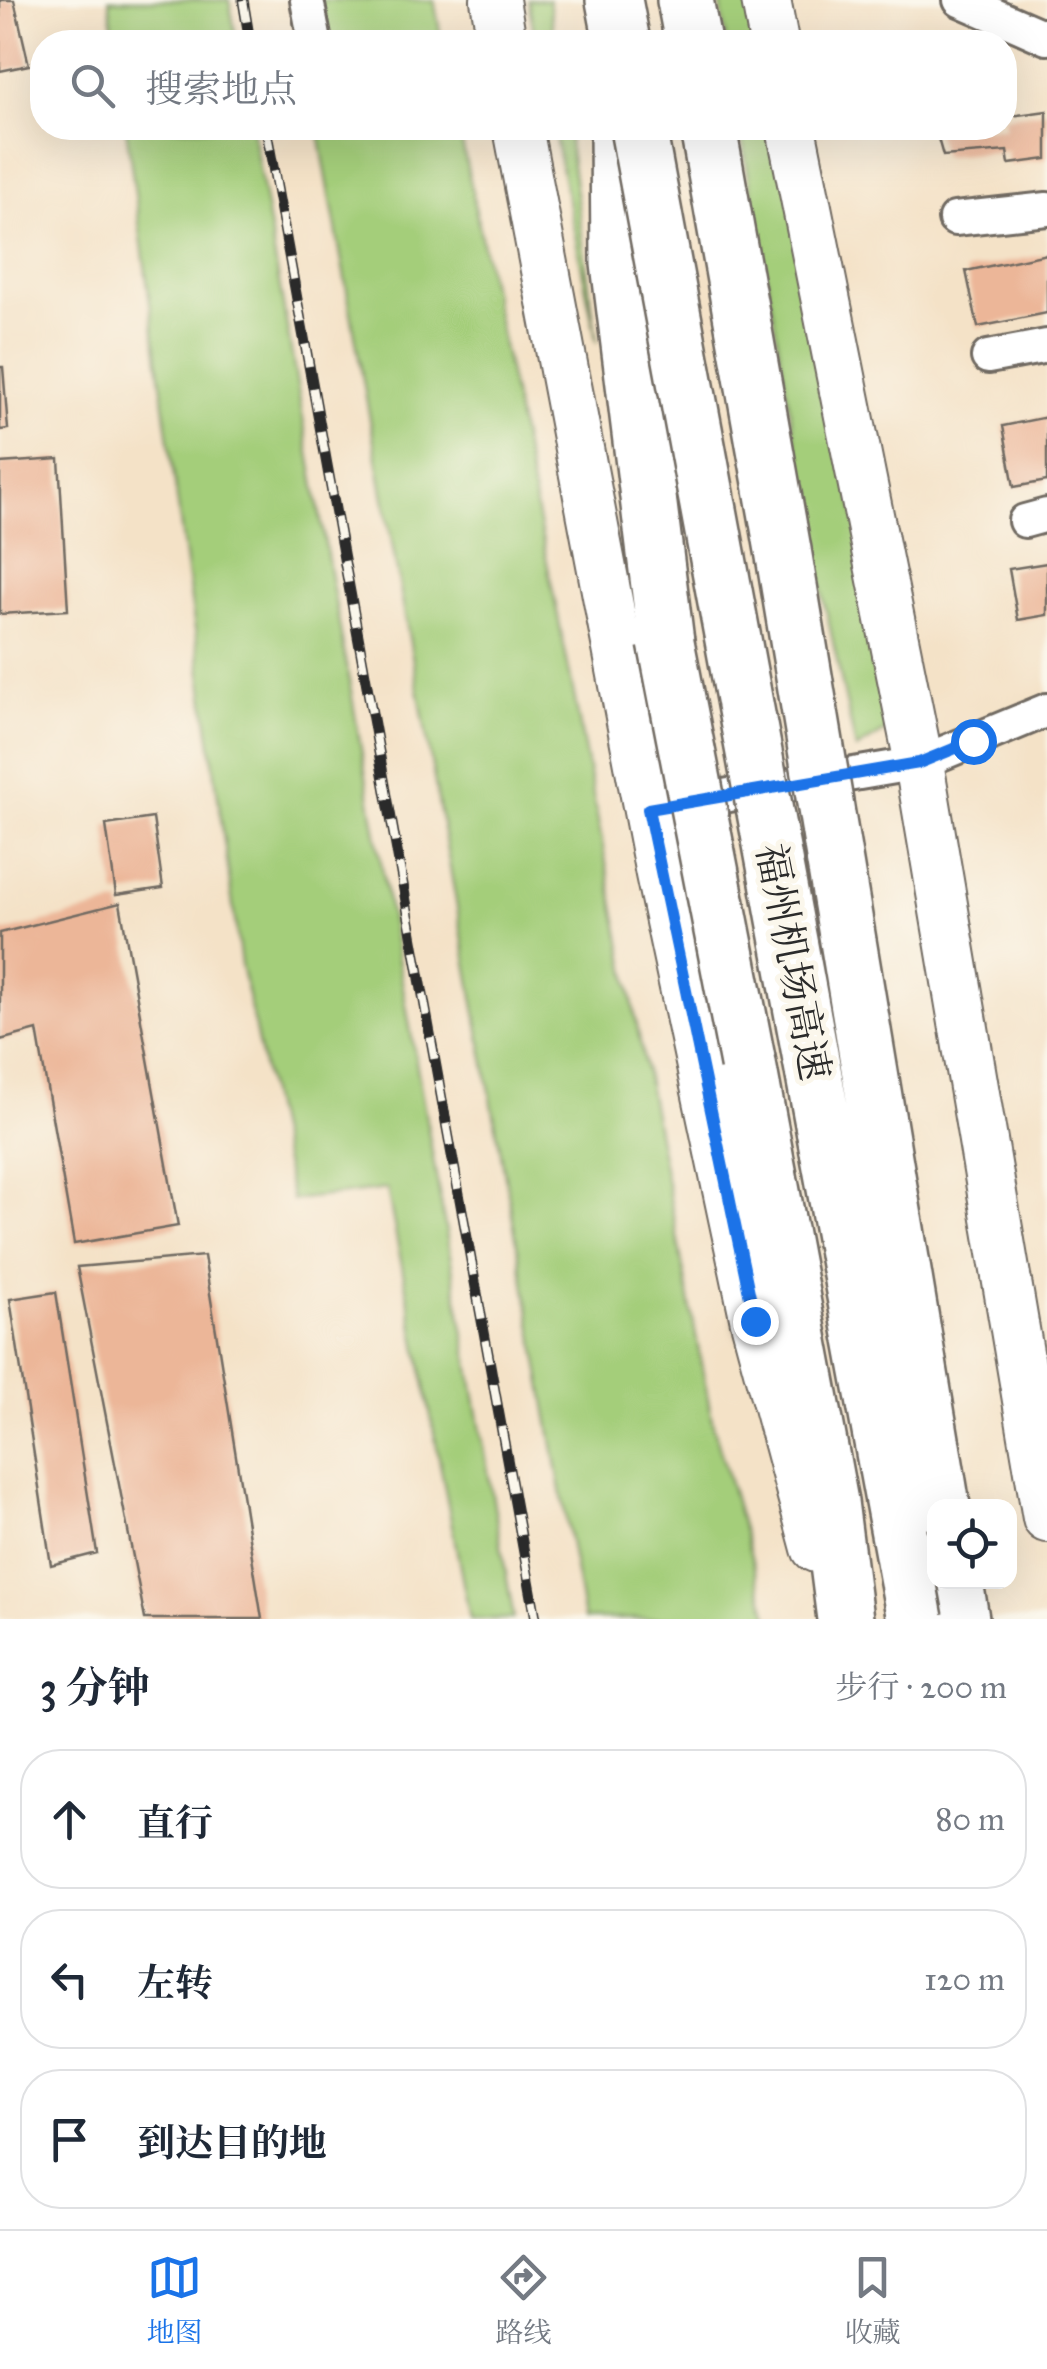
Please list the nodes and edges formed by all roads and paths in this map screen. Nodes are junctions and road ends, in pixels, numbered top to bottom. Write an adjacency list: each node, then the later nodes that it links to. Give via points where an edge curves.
1 (306, 0): 6 (street)
2 (495, 0): 7 (main road)
3 (685, 0): 8 (highway)
4 (766, 0): 9 (main road)
5 (960, 0): 10 (street)
6 (312, 30)
7 (500, 30)
8 (691, 30)
9 (772, 30)
10 (1047, 38)
11 (520, 140): 22 (main road)
12 (618, 140): 28 (highway, bridge, via 618,263 666,642 830,1502)
13 (640, 140): 29 (highway, 福州机场高速, bridge)
14 (710, 140): 24 (highway, 福州机场高速, bridge)
15 (793, 140): 21 (main road)
16 (1047, 209): 17 (street)
17 (955, 220)
18 (1047, 346): 19 (street)
19 (988, 357)
20 (1047, 710): 21 (street)
21 (919, 763): 22 (street); 23 (main road)
22 (648, 809): 27 (main road, via 755,1321)
23 (1040, 1440): 25 (main road)
24 (941, 1499)
25 (1047, 1518)
26 (955, 1589): 30 (highway)
27 (834, 1619)
28 (846, 1619)
29 (915, 1619)
30 (961, 1619)

